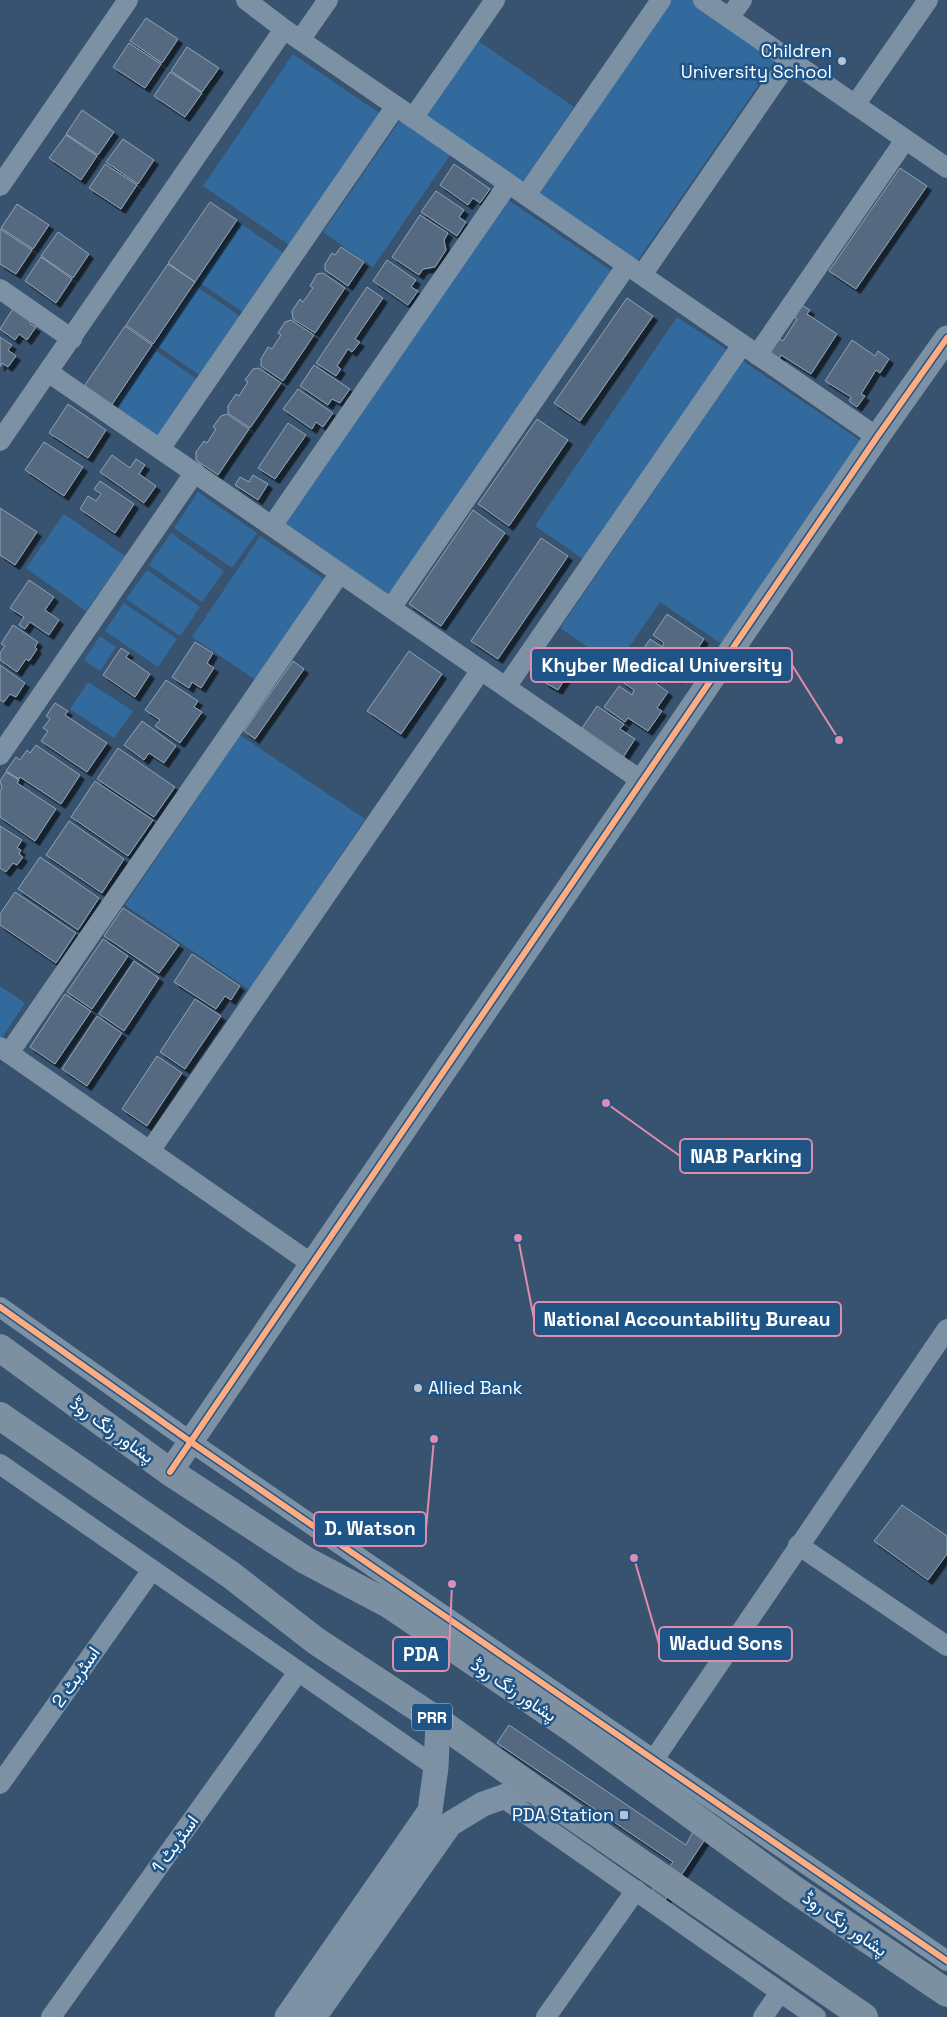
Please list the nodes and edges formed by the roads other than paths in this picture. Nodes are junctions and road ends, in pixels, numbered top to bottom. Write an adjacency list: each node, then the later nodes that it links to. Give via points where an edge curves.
1 (128, 0): 18 (street)
2 (246, 0): 10 (street)
3 (328, 0): 10 (street)
4 (495, 0): 14 (street)
5 (660, 0): 19 (street)
6 (703, 0): 9 (street)
7 (742, 0): 9 (street)
8 (928, 0): 12 (street)
9 (730, 18): 11 (street)
10 (292, 34): 13 (street); 23 (street)
11 (790, 60): 12 (street); 20 (street)
12 (855, 105): 15 (street)
13 (396, 106): 14 (street); 28 (street)
14 (414, 118): 17 (street)
15 (905, 140): 16 (street); 24 (street)
16 (944, 159)
17 (508, 184): 19 (street); 30 (street)
18 (0, 186)
19 (526, 196): 20 (street)
20 (634, 270): 24 (street); 32 (street)
21 (0, 289): 23 (street)
22 (947, 338): 26 (street)
23 (72, 339): 25 (street)
24 (749, 350): 26 (street); 34 (street)
25 (48, 372): 27 (street); 28 (street)
26 (877, 437): 36 (street)
27 (0, 441)
28 (160, 449): 29 (street)
29 (195, 472): 30 (street); 35 (street)
30 (272, 526): 31 (street)
31 (340, 573): 32 (street); 37 (street)
32 (391, 608): 33 (street)
33 (481, 670): 34 (street); 38 (street)
34 (506, 687): 36 (street)
35 (0, 755)
36 (642, 781): 39 (street)
37 (4, 1050): 38 (street)
38 (150, 1151): 39 (street)
39 (312, 1264): 44 (street)
40 (0, 1307): 44 (street)
41 (947, 1329): 47 (street)
42 (0, 1348): 46 (highway, پشاور رنگ روڈ)
43 (0, 1416): 51 (highway, PRR, via 231,1575 316,1640)
44 (190, 1442): 46 (street); 53 (street)
45 (2, 1469): 48 (street)
46 (170, 1472): 53 (highway, پشاور رنگ روڈ, via 305,1560 390,1605)
47 (798, 1545): 49 (street); 53 (street)
48 (152, 1570): 50 (street); 54 (street, اسٹریٹ 2)
49 (947, 1646)
50 (298, 1672): 52 (street); 63 (street, اسٹریٹ 1)
51 (438, 1721): 52 (street); 55 (highway, PRR)
52 (436, 1768): 64 (street, via 430,1811)
53 (647, 1769): 58 (street); 59 (highway, پشاور رنگ روڈ, via 792,1888)
54 (0, 1784)
55 (531, 1787): 56 (street); 69 (highway, PRR)
56 (502, 1797): 57 (street); 65 (street, via 483,1804 450,1824)
57 (636, 1890): 60 (street); 66 (street)
58 (947, 1961)
59 (922, 1977): 61 (highway, پشاور رنگ روڈ); 62 (highway)
60 (780, 1992): 67 (street); 68 (street)
61 (947, 1992)
62 (947, 2006)
63 (51, 2017)
64 (287, 2017)
65 (314, 2017)
66 (546, 2017)
67 (763, 2017)
68 (816, 2017)
69 (864, 2017)

